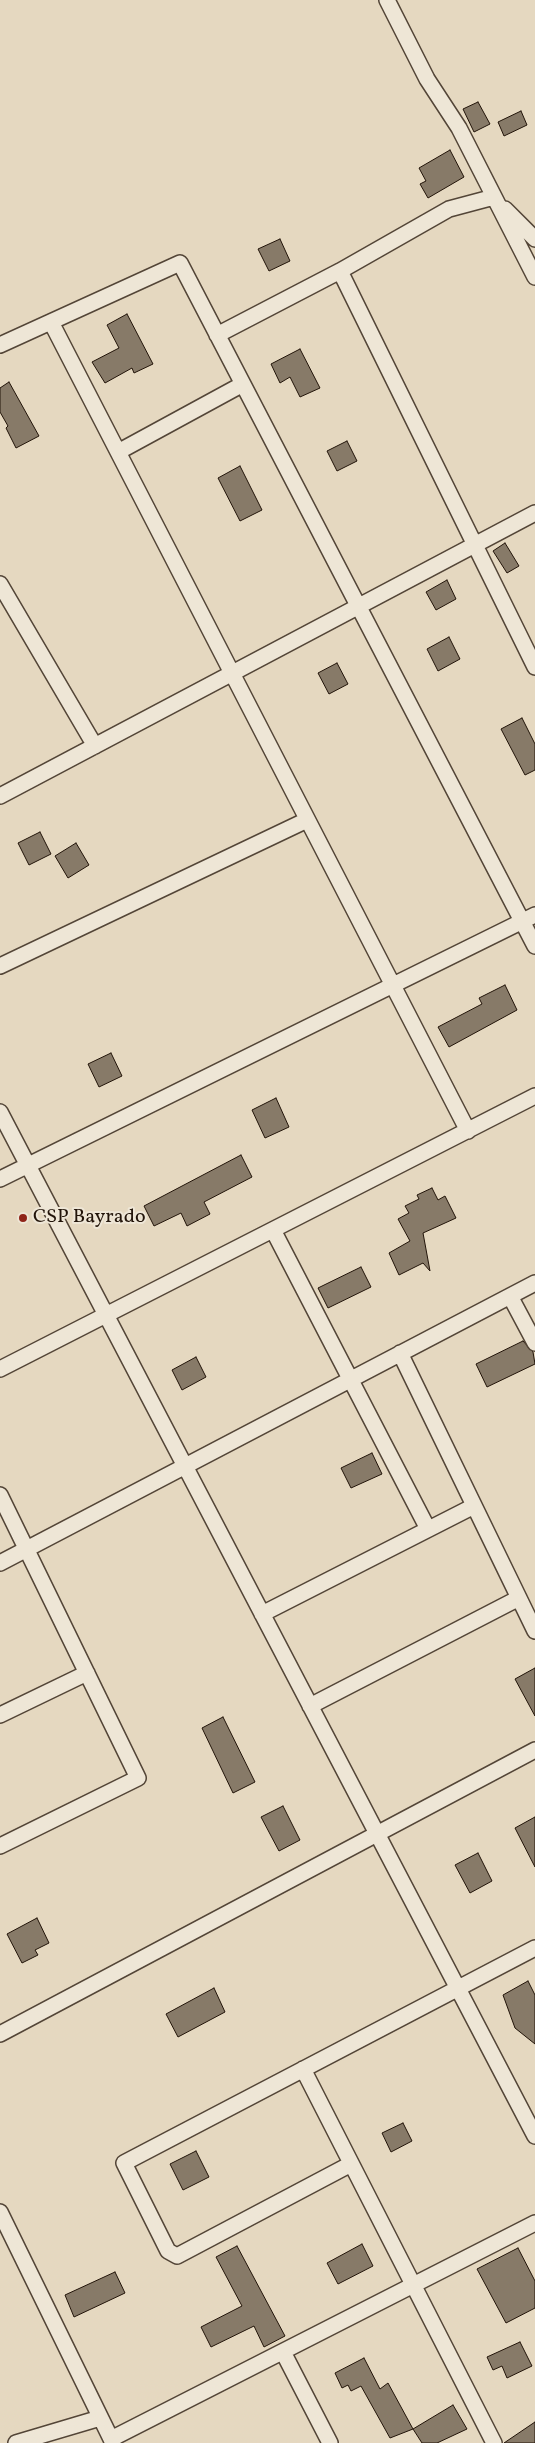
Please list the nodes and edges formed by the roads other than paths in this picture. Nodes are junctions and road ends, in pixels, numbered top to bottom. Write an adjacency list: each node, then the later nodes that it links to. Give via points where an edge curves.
1 (387, 0): 2 (street, via 427,79 459,128)
2 (494, 197): 3 (street); 4 (street, via 449,210); 5 (street)
3 (535, 239)
4 (340, 271): 7 (street); 12 (street)
5 (535, 277)
6 (51, 322): 7 (street, via 180,263); 8 (street); 10 (street)
7 (217, 336): 9 (street)
8 (0, 345)
9 (243, 384): 10 (street); 14 (street)
10 (118, 452): 16 (street)
11 (535, 514): 12 (street)
12 (475, 545): 14 (street); 15 (street)
13 (0, 584): 17 (street)
14 (358, 607): 16 (street); 20 (street)
15 (535, 667)
16 (232, 674): 17 (street); 19 (street)
17 (95, 746): 18 (street)
18 (0, 796)
19 (307, 820): 22 (street); 23 (street)
20 (529, 919): 21 (street); 23 (street)
21 (535, 946)
22 (0, 966)
23 (392, 985): 26 (street); 27 (street)
24 (535, 1096): 26 (street)
25 (0, 1112): 27 (street)
26 (468, 1130): 29 (street)
27 (27, 1164): 28 (street); 32 (street)
28 (0, 1180)
29 (273, 1230): 32 (street); 36 (street)
30 (535, 1283): 31 (street)
31 (510, 1296): 33 (street); 34 (street)
32 (106, 1315): 35 (street); 37 (street)
33 (535, 1343)
34 (400, 1354): 36 (street); 39 (street)
35 (0, 1369)
36 (351, 1379): 37 (street); 40 (street)
37 (185, 1466): 41 (street); 44 (street)
38 (0, 1495): 41 (street)
39 (474, 1506): 40 (street); 43 (street)
40 (428, 1529): 44 (street)
41 (27, 1549): 42 (street); 46 (street)
42 (0, 1563)
43 (519, 1598): 45 (street); 47 (street)
44 (262, 1614): 47 (street)
45 (535, 1631)
46 (87, 1673): 48 (street); 51 (street, via 138,1778)
47 (310, 1706): 50 (street)
48 (0, 1715)
49 (535, 1750): 50 (street)
50 (376, 1834): 53 (street); 54 (street)
51 (0, 1846)
52 (535, 1948): 53 (street)
53 (457, 1989): 55 (street); 56 (street)
54 (0, 2034)
55 (303, 2069): 57 (street); 57 (street, via 124,2163 164,2243 170,2254 177,2256)
56 (535, 2136)
57 (351, 2164): 60 (street)
58 (0, 2212): 62 (street)
59 (535, 2223): 60 (street)
60 (413, 2285): 61 (street); 66 (street)
61 (283, 2352): 63 (street); 65 (street)
62 (100, 2418): 63 (street); 64 (street)
63 (112, 2441)
64 (16, 2443)
65 (330, 2443)
66 (494, 2443)

